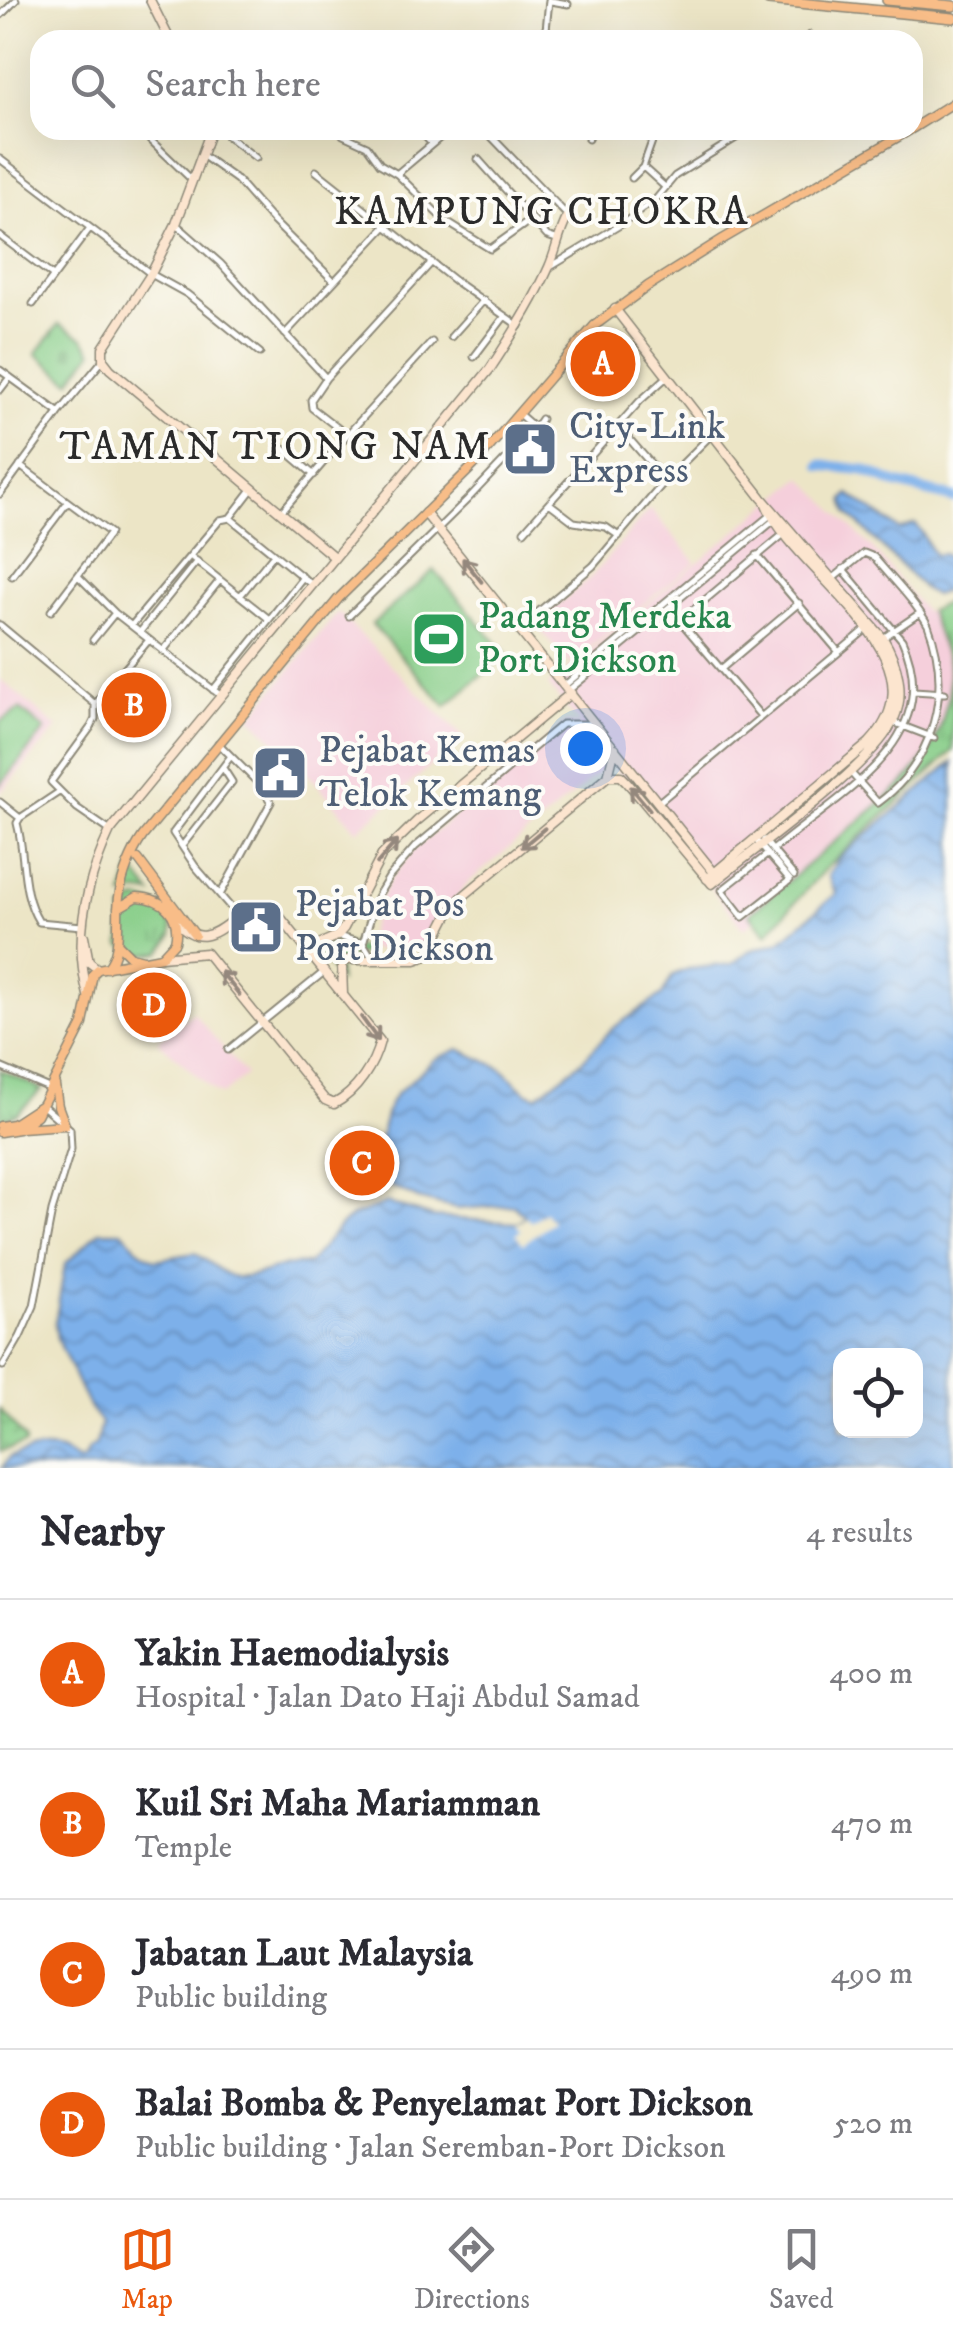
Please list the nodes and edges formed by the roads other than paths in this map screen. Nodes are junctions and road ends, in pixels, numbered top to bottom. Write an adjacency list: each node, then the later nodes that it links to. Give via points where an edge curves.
1 (16, 0): 8 (street)
2 (150, 0): 10 (street)
3 (549, 0): 6 (street); 11 (street)
4 (768, 0): 9 (highway)
5 (887, 0): 7 (highway)
6 (568, 4)
7 (953, 6)
8 (1, 15)
9 (953, 18)
10 (165, 30)
11 (546, 30)
12 (953, 103): 13 (main road)
13 (923, 122)
14 (150, 140): 33 (street)
15 (207, 140): 25 (street)
16 (231, 140): 26 (street)
17 (353, 140): 31 (street)
18 (429, 140): 24 (street)
19 (437, 140): 24 (street)
20 (495, 140): 35 (street)
21 (653, 140): 29 (street)
22 (732, 140): 34 (street)
23 (893, 140): 49 (main road)
24 (432, 144): 31 (street)
25 (202, 155): 33 (street); 46 (street, via 237,180)
26 (256, 158)
27 (0, 159): 39 (street)
28 (478, 159): 36 (street)
29 (644, 167): 32 (street); 34 (street)
30 (316, 171): 38 (street)
31 (397, 174): 36 (street, via 445,221 490,248)
32 (632, 178)
33 (193, 181): 37 (street)
34 (665, 186): 43 (street, via 625,222)
35 (568, 216): 41 (street)
36 (532, 219): 41 (street)
37 (176, 224): 44 (street); 52 (street)
38 (385, 227): 42 (street); 46 (street)
39 (90, 228): 44 (street); 45 (street)
40 (0, 236): 45 (street)
41 (556, 239): 43 (street)
42 (432, 262): 47 (street); 61 (street)
43 (549, 268): 51 (street)
44 (150, 274): 55 (street, via 187,294); 57 (street, via 106,344)
45 (54, 277): 48 (street)
46 (334, 282): 52 (street)
47 (484, 300): 50 (street); 53 (street)
48 (34, 304)
49 (615, 309): 59 (street); 64 (main road)
50 (505, 316): 51 (street); 56 (street)
51 (519, 326): 89 (street, via 455,414)
52 (285, 334): 61 (street)
53 (451, 337)
54 (432, 342): 69 (street)
55 (260, 353)
56 (474, 357)
57 (104, 360): 63 (street); 74 (street)
58 (0, 370): 60 (street)
59 (668, 376): 66 (street); 68 (street)
60 (10, 377): 62 (street); 63 (street)
61 (326, 378): 69 (street, via 312,408)
62 (0, 390)
63 (58, 413): 71 (street)
64 (520, 414): 67 (street); 79 (main road)
65 (541, 419): 67 (street)
66 (618, 426): 73 (street); 77 (street)
67 (535, 428): 82 (street)
68 (714, 433): 73 (street); 80 (street)
69 (347, 435): 72 (street)
70 (278, 444): 72 (street)
71 (20, 466): 75 (street); 76 (street)
72 (314, 475): 78 (street)
73 (666, 481): 85 (street)
74 (254, 488): 78 (street); 81 (street)
75 (0, 494)
76 (68, 502): 92 (street); 93 (street, via 110,533)
77 (549, 503): 83 (street); 85 (street, via 574,522)
78 (282, 511): 89 (street)
79 (425, 513): 82 (street); 129 (main road, via 339,598)
80 (775, 515): 84 (street); 96 (street); 100 (street)
81 (230, 518): 86 (street); 88 (street, via 220,520)
82 (439, 528): 104 (street); 110 (street, one-way to 82)
83 (524, 532)
84 (785, 533): 87 (street); 96 (street)
85 (619, 536): 110 (street)
86 (274, 554): 94 (street); 98 (street)
87 (758, 555): 99 (street); 106 (street)
88 (190, 556): 90 (street); 108 (street)
89 (334, 557): 97 (street)
90 (197, 562): 95 (street); 112 (street)
91 (843, 569): 96 (street); 102 (street, via 867,552); 111 (street)
92 (12, 576)
93 (78, 576): 101 (street); 103 (street)
94 (303, 577): 97 (street); 105 (street)
95 (220, 580): 98 (street); 116 (street)
96 (830, 580): 109 (street)
97 (311, 584): 120 (street)
98 (240, 596): 105 (street)
99 (799, 603): 117 (street); 118 (street)
100 (667, 605): 106 (street); 119 (street)
101 (52, 611)
102 (920, 612): 111 (street); 122 (street, via 938,643)
103 (115, 614): 108 (street); 114 (street)
104 (350, 616)
105 (269, 619): 120 (street)
106 (680, 620): 118 (street)
107 (0, 624): 123 (street)
108 (132, 626): 112 (street)
109 (869, 627): 113 (street); 117 (street); 125 (street, via 892,678)
110 (519, 628): 119 (street)
111 (893, 630): 113 (street); 121 (street, via 913,666)
112 (140, 632): 115 (street)
113 (883, 638): 125 (street, via 900,688)
114 (93, 640)
115 (149, 640): 116 (street); 123 (street)
116 (163, 651): 120 (street)
117 (838, 651): 124 (street)
118 (722, 669): 124 (street)
119 (568, 689): 126 (street); 142 (street)
120 (217, 692): 143 (street)
121 (914, 692): 122 (street); 127 (street)
122 (945, 693): 128 (street)
123 (95, 704): 136 (street, via 91,727 53,775)
124 (760, 716): 139 (street)
125 (890, 721): 127 (street); 133 (street)
126 (596, 724): 130 (street); 144 (street, via 562,724)
127 (905, 727): 128 (street); 135 (street)
128 (934, 738): 135 (street, via 915,770 879,802)
129 (218, 743): 131 (street); 146 (main road)
130 (615, 748): 134 (street); 139 (street)
131 (231, 756): 132 (street); 152 (street, via 271,802)
132 (223, 768): 147 (street, via 173,833); 147 (street, via 232,782)
133 (847, 768): 135 (street); 137 (street)
134 (608, 776): 150 (street, one-way to 134, via 621,776); 166 (street, one-way to 166, via 461,898 427,956)
135 (858, 780): 140 (street)
136 (59, 792): 141 (street); 143 (street)
137 (818, 792): 140 (street); 145 (street)
138 (0, 802): 141 (street)
139 (658, 802): 150 (street)
140 (829, 804): 148 (street)
141 (20, 818): 157 (street, via 34,913 40,922)
142 (418, 821): 144 (street); 160 (street, one-way to 142, via 382,855)
143 (110, 832): 157 (street)
144 (429, 834): 162 (street, via 389,877)
145 (759, 841): 148 (street); 150 (street)
146 (137, 844): 149 (main road); 154 (main road)
147 (182, 846): 152 (street)
148 (770, 852): 148 (street, via 790,880 743,917 722,890); 151 (street)
149 (138, 860): 153 (main road); 159 (main road)
150 (714, 876)
151 (794, 876)
152 (220, 894): 155 (street)
153 (163, 903): 154 (main road, via 137,896); 156 (main road)
154 (118, 908): 161 (main road)
155 (238, 916): 158 (street); 163 (street, via 260,905 272,908)
156 (176, 920): 159 (street); 165 (main road, via 175,942)
157 (82, 926): 168 (street, via 89,962); 171 (street)
158 (220, 930): 159 (street); 164 (street)
159 (195, 935)
160 (337, 936): 162 (street); 163 (street)
161 (116, 940): 167 (main road, via 131,957); 168 (main road, via 116,956)
162 (363, 943): 166 (street)
163 (306, 950): 169 (street)
164 (206, 953): 165 (street); 172 (street, one-way to 164)
165 (160, 957): 167 (main road)
166 (373, 959): 170 (street, via 343,961)
167 (148, 960): 168 (main road)
168 (103, 968): 171 (main road, via 89,981)
169 (324, 972): 170 (street); 172 (street)
170 (343, 995): 172 (street, one-way to 172, via 380,1041 367,1070 340,1102 325,1100)
171 (88, 996): 175 (main road, via 83,1024)
172 (262, 1022): 173 (street)
173 (228, 1050)
174 (0, 1067): 175 (street)
175 (53, 1085): 176 (main road); 177 (main road)
176 (42, 1104): 177 (street); 178 (main road); 179 (main road)
177 (65, 1125): 178 (main road); 180 (street, via 71,1150 34,1306)
178 (18, 1128): 179 (main road)
179 (0, 1129)
180 (3, 1366)

